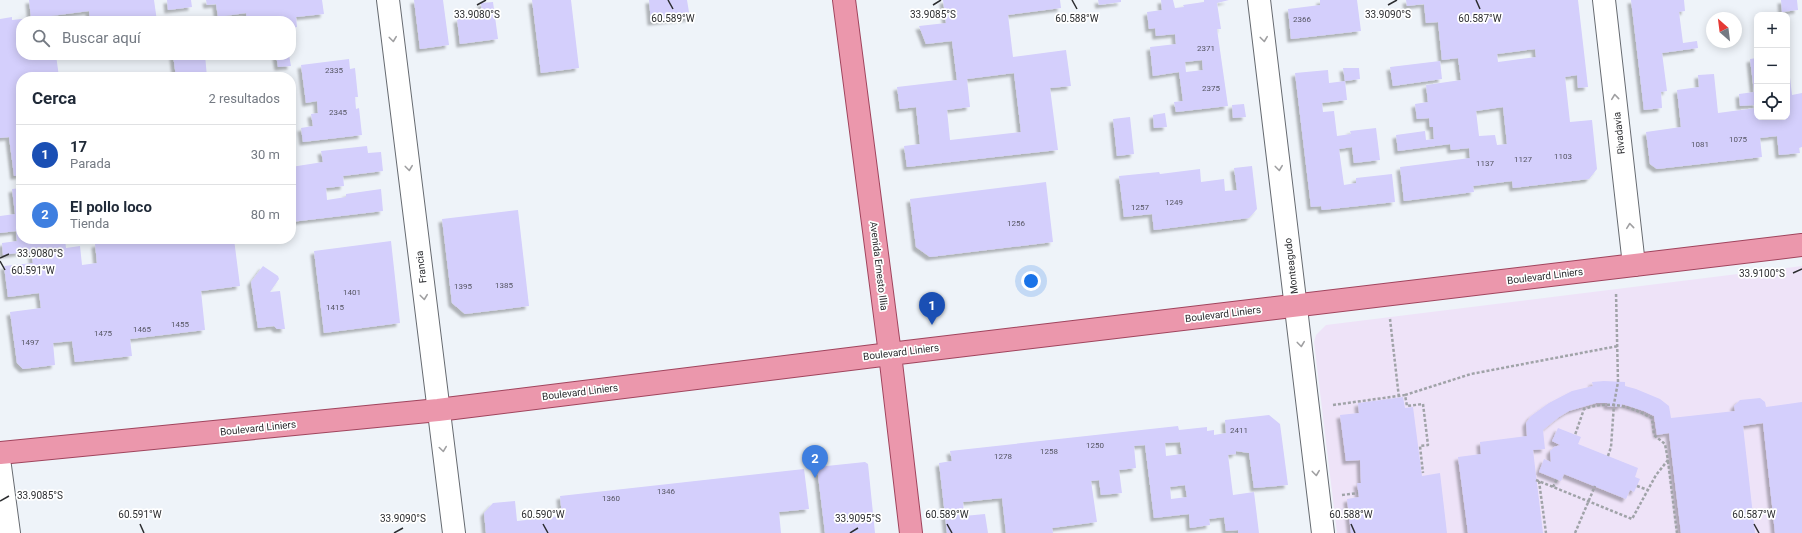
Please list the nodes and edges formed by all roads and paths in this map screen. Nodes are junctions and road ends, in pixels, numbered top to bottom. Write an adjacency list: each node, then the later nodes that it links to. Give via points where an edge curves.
1 (388, 0): 16 (street, Francia, one-way to 16)
2 (844, 0): 11 (main road, Avenida Ernesto Illia)
3 (1259, 0): 8 (street, Monteagudo, one-way to 8)
4 (1604, 0): 6 (street, Rivadavia, one-way to 4)
5 (1802, 245): 6 (main road, Boulevard Liniers)
6 (1634, 265): 8 (main road, Boulevard Liniers)
7 (1616, 291): 10 (path)
8 (1296, 305): 11 (main road, Boulevard Liniers); 34 (street, Monteagudo, one-way to 34)
9 (1390, 319): 13 (path)
10 (1618, 346): 12 (path, via 1471,374); 14 (path, via 1618,382)
11 (890, 354): 16 (main road, Boulevard Liniers); 33 (main road, Avenida Ernesto Illia)
12 (1405, 395): 13 (path); 22 (path, via 1407,406 1423,404 1428,445 1420,446)
13 (1399, 397): 15 (path)
14 (1614, 404): 17 (path, via 1584,409); 19 (path); 20 (path, via 1652,418 1654,435 1665,444)
15 (1328, 406)
16 (438, 410): 18 (main road, Boulevard Liniers); 32 (street, Francia, one-way to 32)
17 (1574, 435)
18 (0, 453)
19 (1608, 456)
20 (1668, 460): 27 (path); 37 (path)
21 (0, 466): 31 (street)
22 (1423, 473)
23 (1557, 480): 26 (path)
24 (1595, 486): 30 (path)
25 (1637, 486): 27 (path)
26 (1554, 487): 30 (path); 35 (path, via 1538,481)
27 (1648, 490): 30 (path, via 1632,519)
28 (1358, 493): 29 (path)
29 (1340, 495)
30 (1589, 502): 36 (path)
31 (9, 533)
32 (454, 533)
33 (911, 533)
34 (1323, 533)
35 (1546, 533)
36 (1576, 533)
37 (1677, 533)

